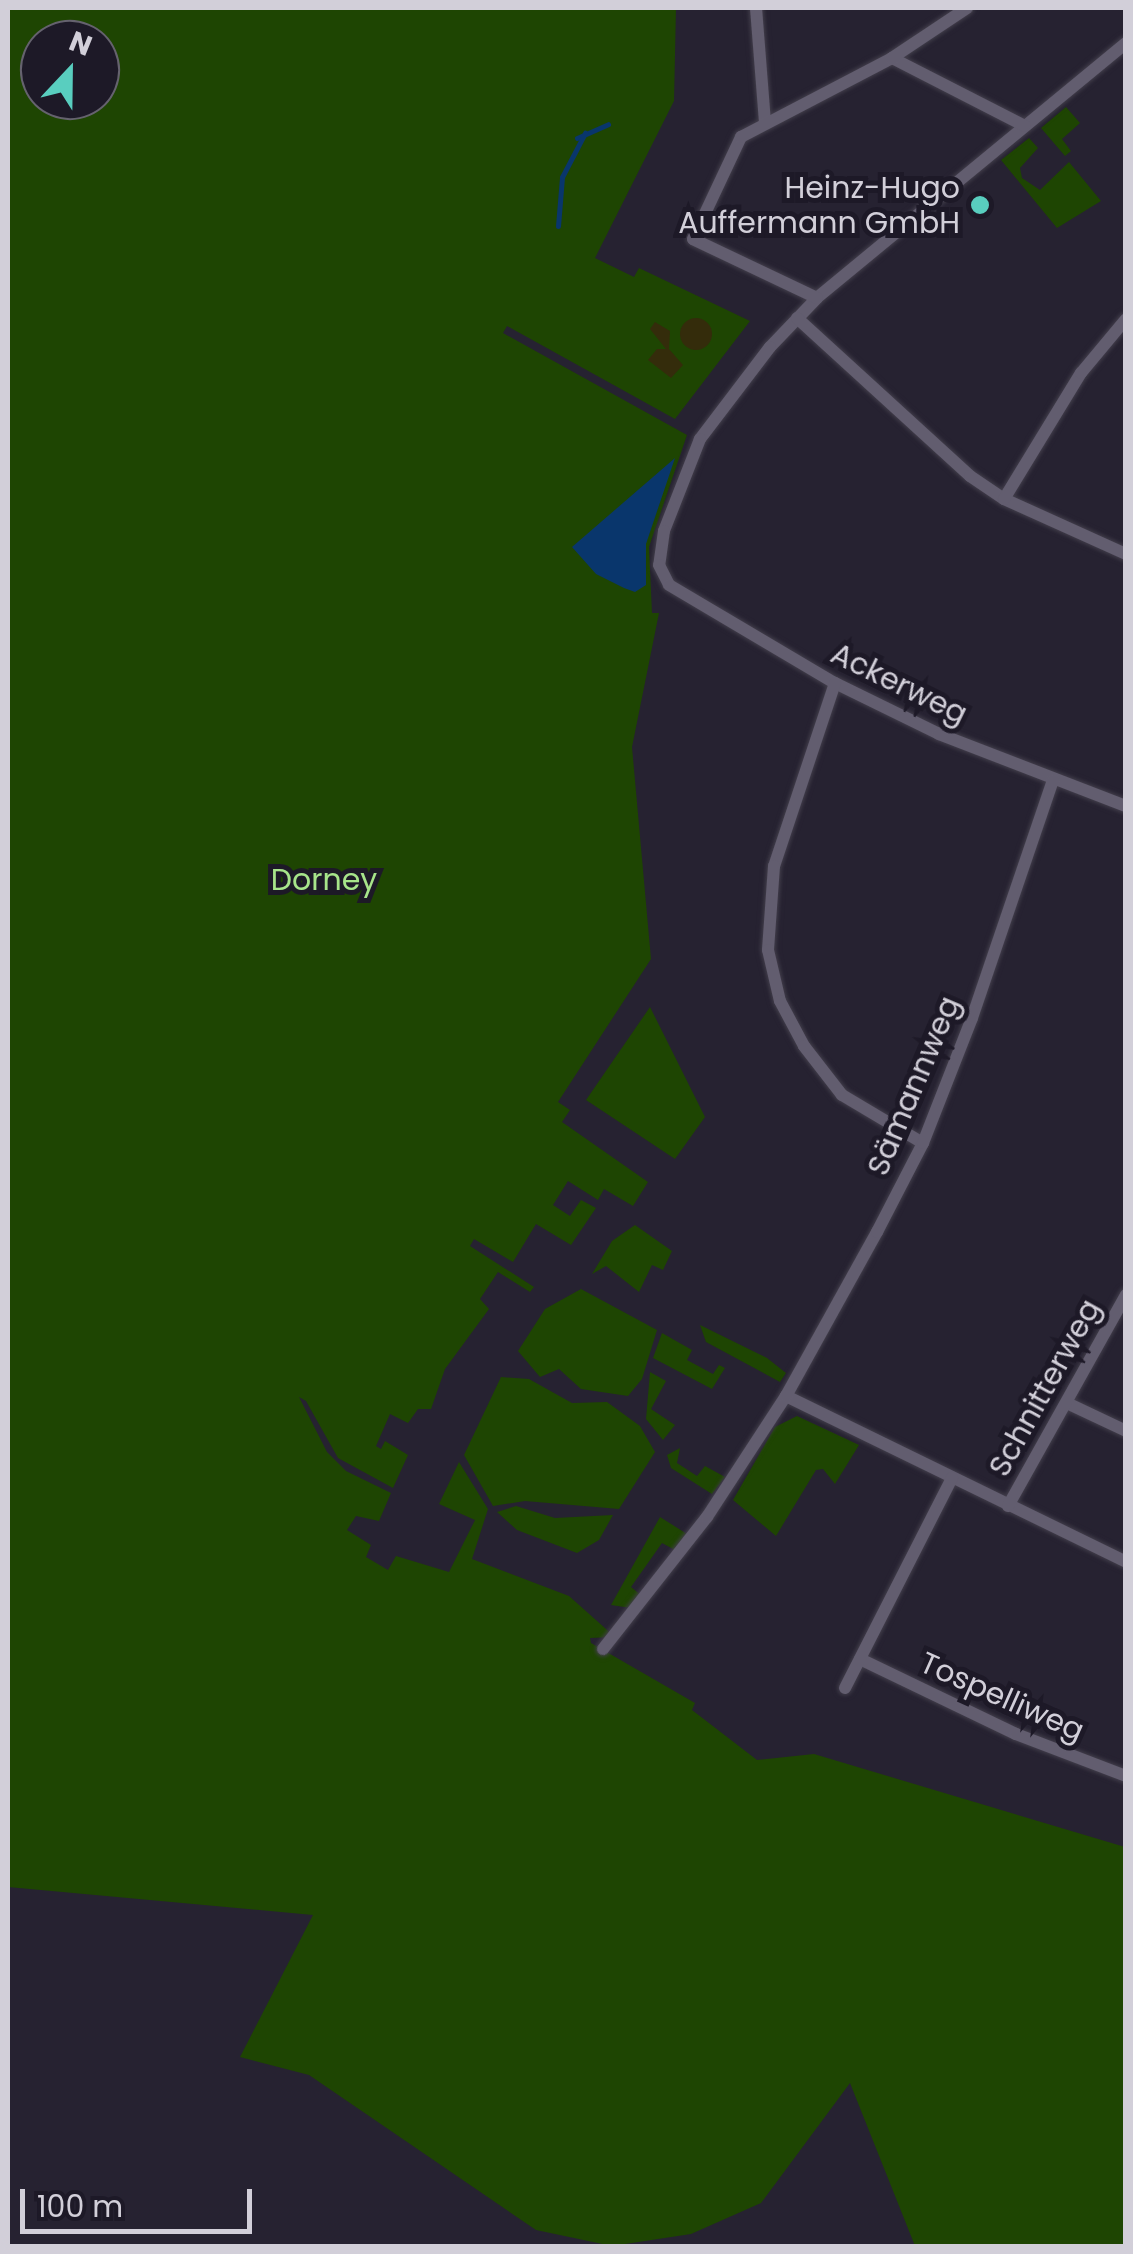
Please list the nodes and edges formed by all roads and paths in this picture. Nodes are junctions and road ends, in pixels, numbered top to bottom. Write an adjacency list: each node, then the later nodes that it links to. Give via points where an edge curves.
1 (756, 8): 5 (street)
2 (967, 8): 4 (street)
3 (1126, 43): 6 (street)
4 (892, 58): 5 (street); 6 (street)
5 (764, 124): 7 (street, via 741,137 693,239)
6 (1025, 126): 7 (street)
7 (817, 298): 8 (street)
8 (797, 318): 10 (street, via 876,396); 12 (street, Ackerweg, via 700,439 664,531 663,581)
9 (1126, 320): 10 (street, via 1071,388)
10 (1004, 499): 11 (street)
11 (1126, 554)
12 (835, 683): 13 (street, Ackerweg); 15 (street, via 774,866 768,950 780,1001 842,1095)
13 (1053, 780): 14 (street, Ackerweg); 15 (street, Sämannweg)
14 (1126, 806)
15 (923, 1143): 17 (street, Sämannweg)
16 (1126, 1294): 18 (street, Schnitterweg)
17 (786, 1396): 20 (street); 23 (street, Sämannweg, via 658,1586)
18 (1069, 1404): 19 (street); 21 (street, Schnitterweg)
19 (1126, 1431)
20 (952, 1478): 21 (street); 24 (street)
21 (1008, 1506): 22 (street)
22 (1126, 1562)
23 (604, 1649)
24 (860, 1659): 25 (street); 26 (street, Tospelliweg, via 1016,1734)
25 (846, 1688)
26 (1126, 1776)

